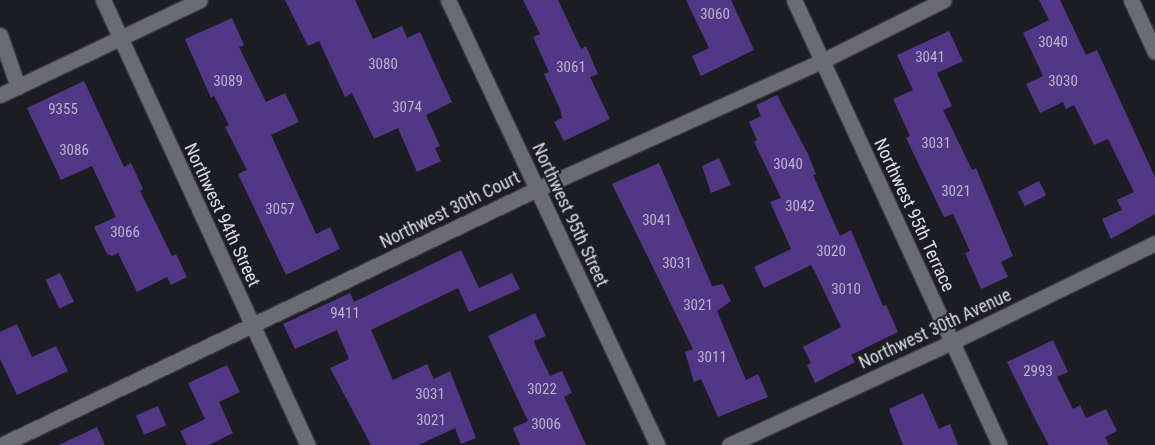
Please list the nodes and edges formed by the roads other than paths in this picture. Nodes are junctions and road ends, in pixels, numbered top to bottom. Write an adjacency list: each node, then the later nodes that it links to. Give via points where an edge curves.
1 (102, 0): 8 (street, Northwest 94th Street)
2 (200, 0): 8 (street)
3 (448, 0): 13 (street, Northwest 95th Street)
4 (794, 0): 10 (street, Northwest 95th Terrace)
5 (944, 0): 10 (street, Northwest 30th Court)
6 (1131, 0): 9 (street)
7 (0, 35): 11 (street)
8 (120, 38): 11 (street); 15 (street, Northwest 94th Street)
9 (1155, 52)
10 (822, 61): 13 (street, Northwest 30th Court); 16 (street, Northwest 95th Terrace)
11 (18, 87): 12 (street)
12 (0, 96)
13 (537, 189): 15 (street, Northwest 30th Court); 19 (street, Northwest 95th Street)
14 (1155, 243): 16 (street, Northwest 30th Avenue)
15 (253, 325): 17 (street, Northwest 30th Court); 18 (street, Northwest 94th Street)
16 (952, 342): 20 (street, Northwest 30th Avenue); 21 (street, Northwest 95th Terrace)
17 (1, 445)
18 (308, 445)
19 (657, 445)
20 (729, 445)
21 (1000, 445)

